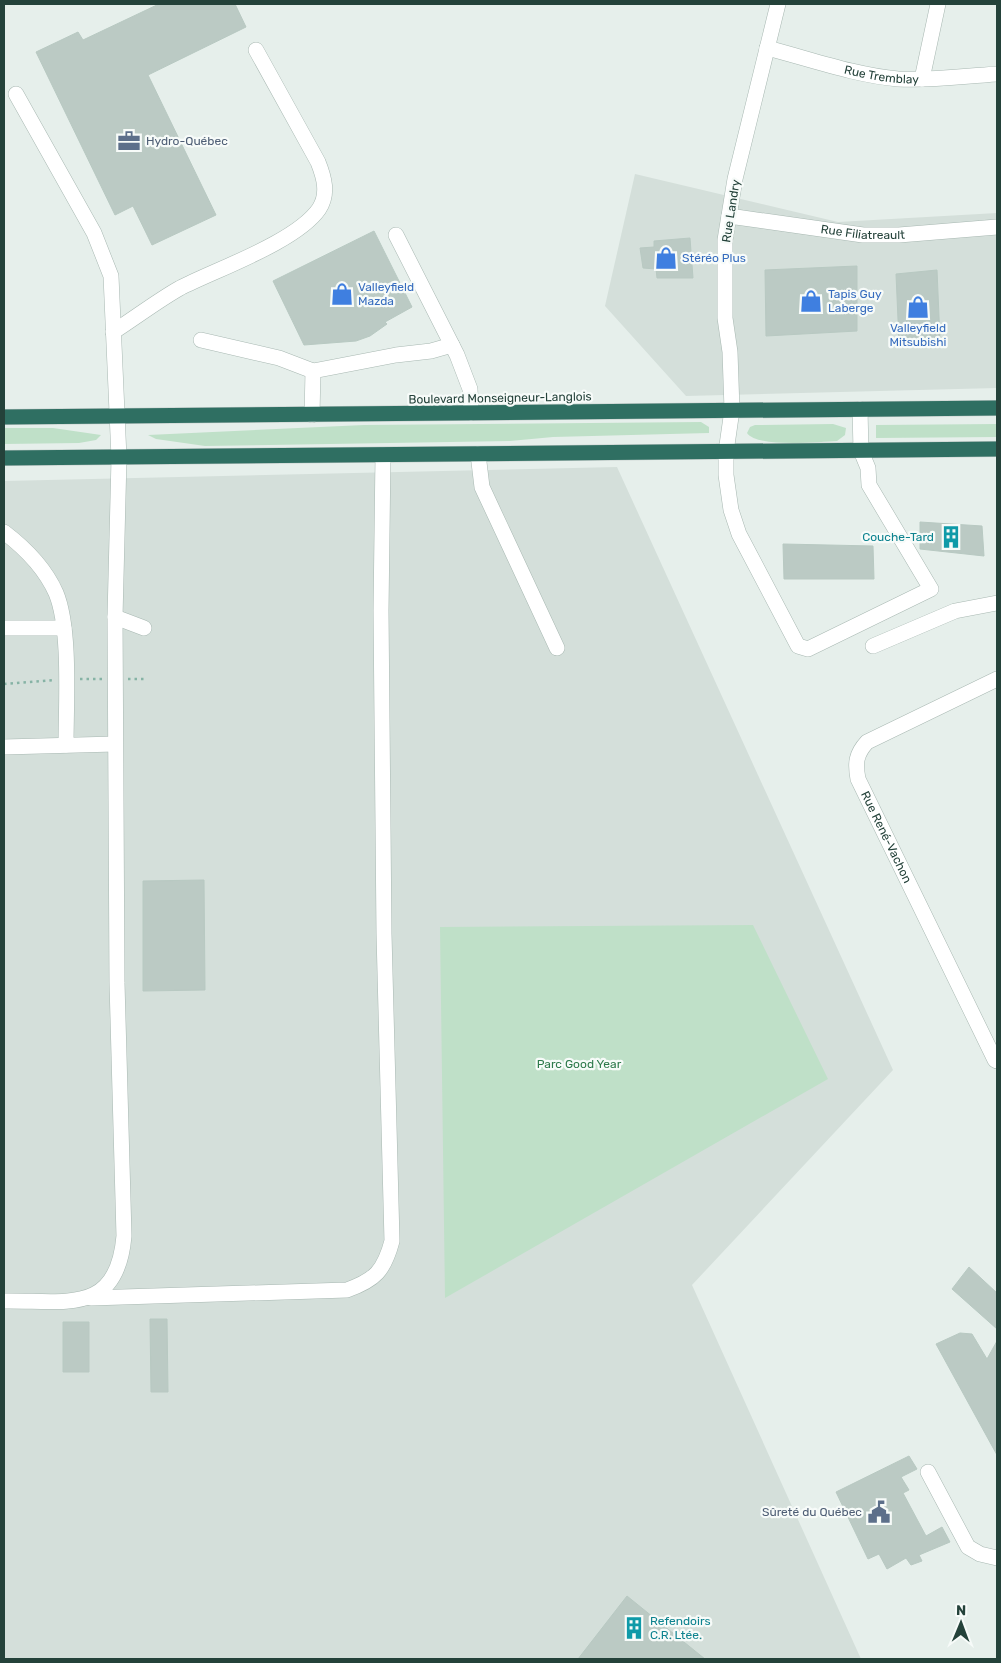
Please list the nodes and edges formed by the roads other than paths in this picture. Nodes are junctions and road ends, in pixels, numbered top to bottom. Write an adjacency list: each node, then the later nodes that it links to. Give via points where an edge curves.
1 (778, 4): 3 (street, Rue Landry)
2 (938, 4): 6 (street)
3 (767, 48): 6 (street, Rue Tremblay, via 869,74); 8 (street, Rue Landry)
4 (256, 50): 11 (street, via 318,162 325,180 325,194 319,209 283,238 178,290)
5 (997, 74): 6 (street, Rue Tremblay)
6 (922, 79)
7 (16, 94): 11 (street, via 94,233 111,276)
8 (729, 216): 9 (street, Rue Filiatreault, via 863,235); 17 (street, Rue Landry, via 725,240 725,318)
9 (997, 227)
10 (396, 235): 13 (street)
11 (113, 332): 20 (street)
12 (201, 340): 14 (street, via 279,358)
13 (452, 345): 14 (street); 18 (street, via 470,389)
14 (313, 371): 19 (street)
15 (997, 408): 16 (highway, Boulevard Monseigneur-Langlois)
16 (860, 409): 17 (highway, Boulevard Monseigneur-Langlois); 23 (street)
17 (732, 410): 18 (highway, Boulevard Monseigneur-Langlois); 24 (street, Rue Landry)
18 (471, 413): 19 (highway, Boulevard Monseigneur-Langlois)
19 (312, 415): 20 (highway, Boulevard Monseigneur-Langlois)
20 (118, 416): 21 (highway, Boulevard Monseigneur-Langlois); 28 (street)
21 (4, 417)
22 (997, 449): 23 (highway)
23 (861, 451): 24 (highway); 24 (street, Rue Landry, via 868,468 869,485 931,590 808,649 798,646 738,534 731,510)
24 (726, 452): 25 (highway)
25 (478, 454): 26 (highway); 36 (street, via 482,487)
26 (383, 455): 28 (highway); 42 (street, via 384,924 392,1241 387,1260 367,1283 347,1290)
27 (4, 458): 28 (highway)
28 (118, 458): 31 (street)
29 (4, 532): 33 (street, via 27,552 49,579 61,608)
30 (997, 603): 35 (street, via 955,611)
31 (115, 617): 34 (street); 38 (street)
32 (4, 628): 33 (street)
33 (64, 628): 39 (street)
34 (144, 628)
35 (873, 646)
36 (558, 648)
37 (997, 679): 41 (street, Rue René-Vachon, via 867,742 855,764 858,779)
38 (115, 744): 39 (street); 42 (street, via 124,1236 121,1262 113,1280)
39 (66, 745): 40 (street)
40 (4, 747)
41 (997, 1061)
42 (88, 1298): 43 (street)
43 (4, 1301)
44 (928, 1472): 45 (street, via 968,1547)
45 (997, 1558)

